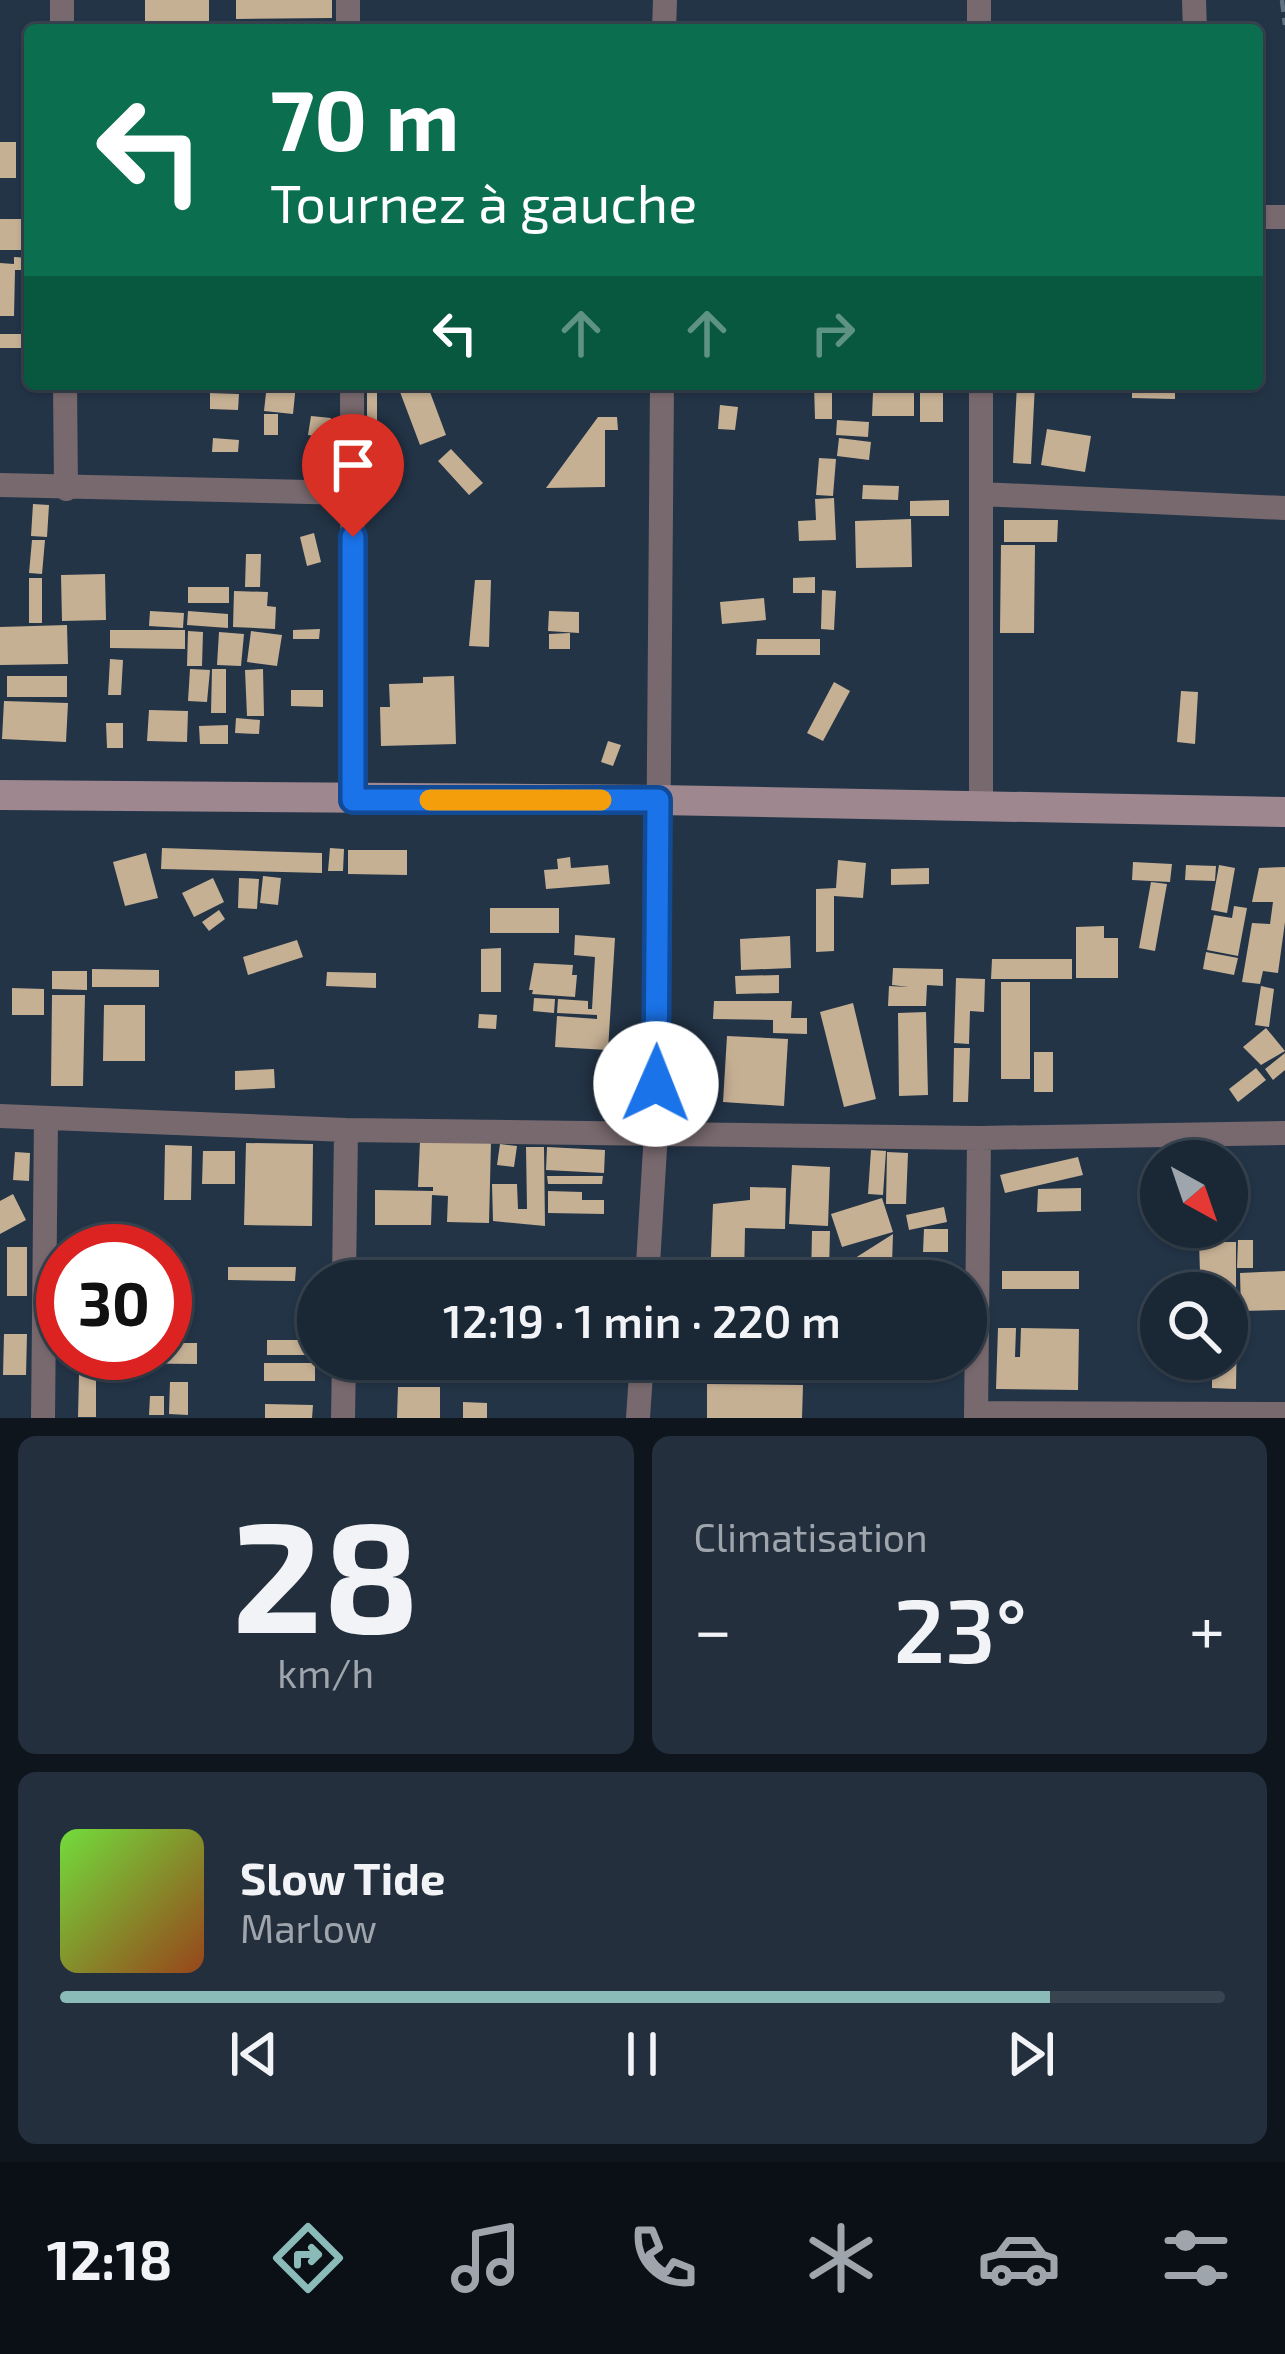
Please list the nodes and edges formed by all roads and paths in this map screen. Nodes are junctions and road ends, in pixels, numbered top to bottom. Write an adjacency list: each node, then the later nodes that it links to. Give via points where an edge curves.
1 (1282, 0): 2 (path)
2 (1285, 25)
3 (65, 390): 8 (street)
4 (352, 390): 9 (street)
5 (662, 390): 14 (street)
6 (981, 390): 10 (street)
7 (0, 485): 8 (street)
8 (66, 489): 9 (street)
9 (353, 493): 13 (street)
10 (981, 494): 11 (street); 15 (street)
11 (1285, 508)
12 (0, 795): 13 (street)
13 (353, 800): 14 (street)
14 (658, 800): 15 (street); 20 (street)
15 (981, 807): 16 (street)
16 (1285, 812)
17 (0, 1116): 18 (street)
18 (46, 1118): 19 (street); 29 (street)
19 (346, 1130): 20 (street); 23 (street)
20 (656, 1132): 22 (street); 24 (street)
21 (1285, 1133): 22 (street)
22 (979, 1138): 27 (street)
23 (344, 1260)
24 (648, 1260)
25 (344, 1380): 30 (street)
26 (641, 1380): 31 (street)
27 (976, 1416): 28 (street)
28 (1269, 1416)
29 (43, 1418)
30 (343, 1418)
31 (638, 1418)

